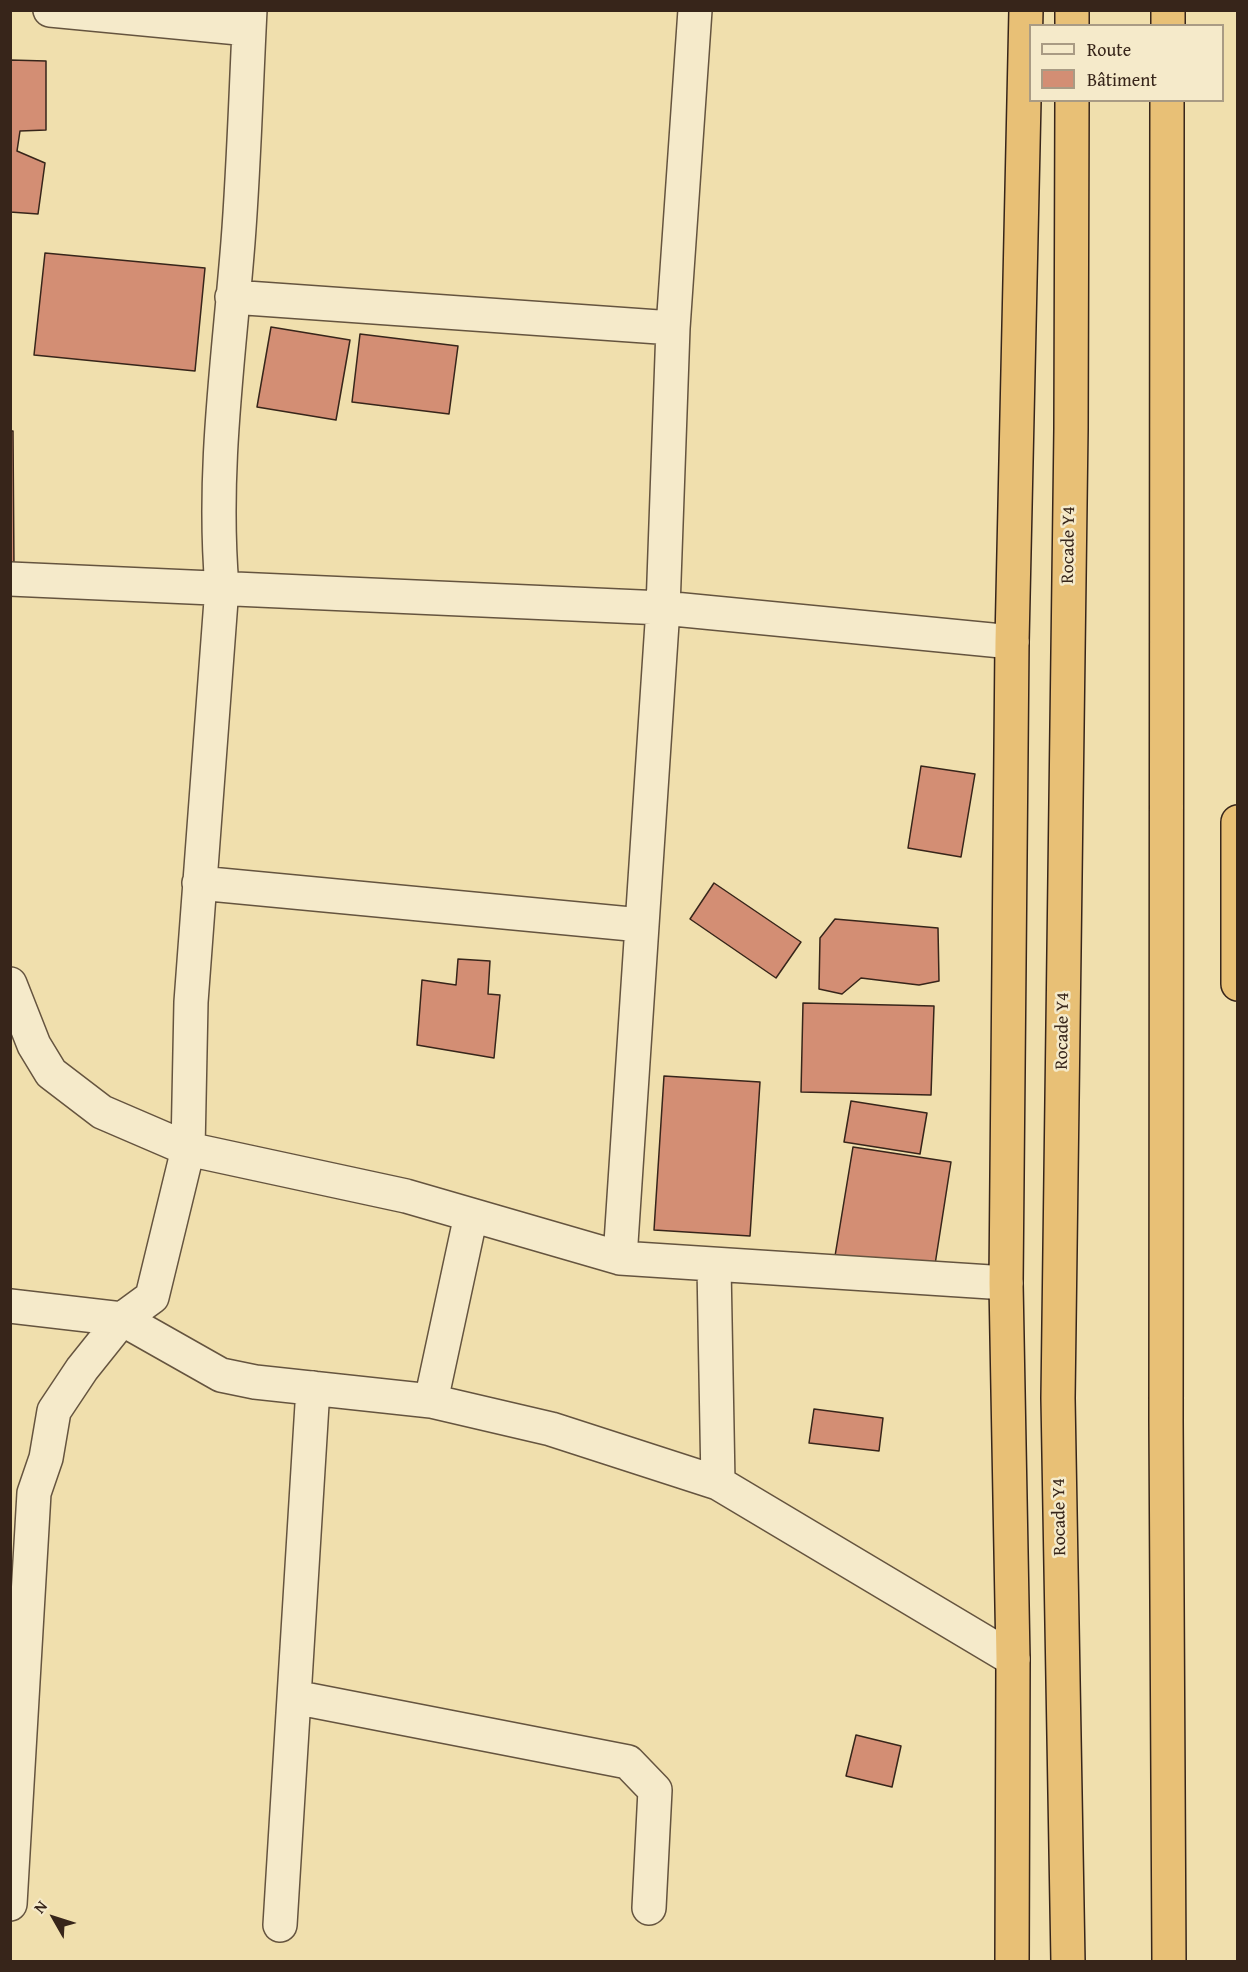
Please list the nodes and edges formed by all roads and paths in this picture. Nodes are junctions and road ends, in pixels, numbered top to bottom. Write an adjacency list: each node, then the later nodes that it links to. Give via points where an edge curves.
1 (50, 10): 4 (street)
2 (695, 10): 8 (street)
3 (1026, 10): 12 (highway)
4 (250, 20): 7 (street)
5 (1072, 102): 34 (highway, Rocade Y4, via 1058,1398)
6 (1167, 102): 35 (highway)
7 (232, 297): 8 (street); 10 (street, via 218,469)
8 (673, 328): 11 (street)
9 (10, 579): 10 (street)
10 (222, 587): 11 (street); 14 (street)
11 (663, 608): 12 (street); 15 (street)
12 (1012, 642): 22 (highway)
13 (1238, 822): 17 (highway)
14 (199, 883): 15 (street); 18 (street, via 191,1002)
15 (641, 925): 20 (street)
16 (10, 984): 18 (street, via 34,1045 51,1073 102,1112)
17 (1238, 984)
18 (188, 1149): 19 (street, via 406,1196); 24 (street, via 152,1297)
19 (471, 1215): 20 (street); 26 (street)
20 (620, 1258): 21 (street)
21 (714, 1266): 22 (street); 27 (street)
22 (1006, 1283): 28 (highway)
23 (10, 1306): 24 (street)
24 (122, 1319): 25 (street, via 221,1375); 30 (street, via 54,1411 46,1458 34,1492)
25 (313, 1388): 26 (street); 29 (street)
26 (431, 1401): 27 (street, via 551,1428)
27 (718, 1483): 28 (street)
28 (1013, 1659): 33 (highway)
29 (294, 1697): 31 (street, via 628,1762 655,1790); 32 (street)
30 (10, 1904)
31 (649, 1908)
32 (280, 1925)
33 (1012, 1962)
34 (1068, 1962)
35 (1169, 1962)

